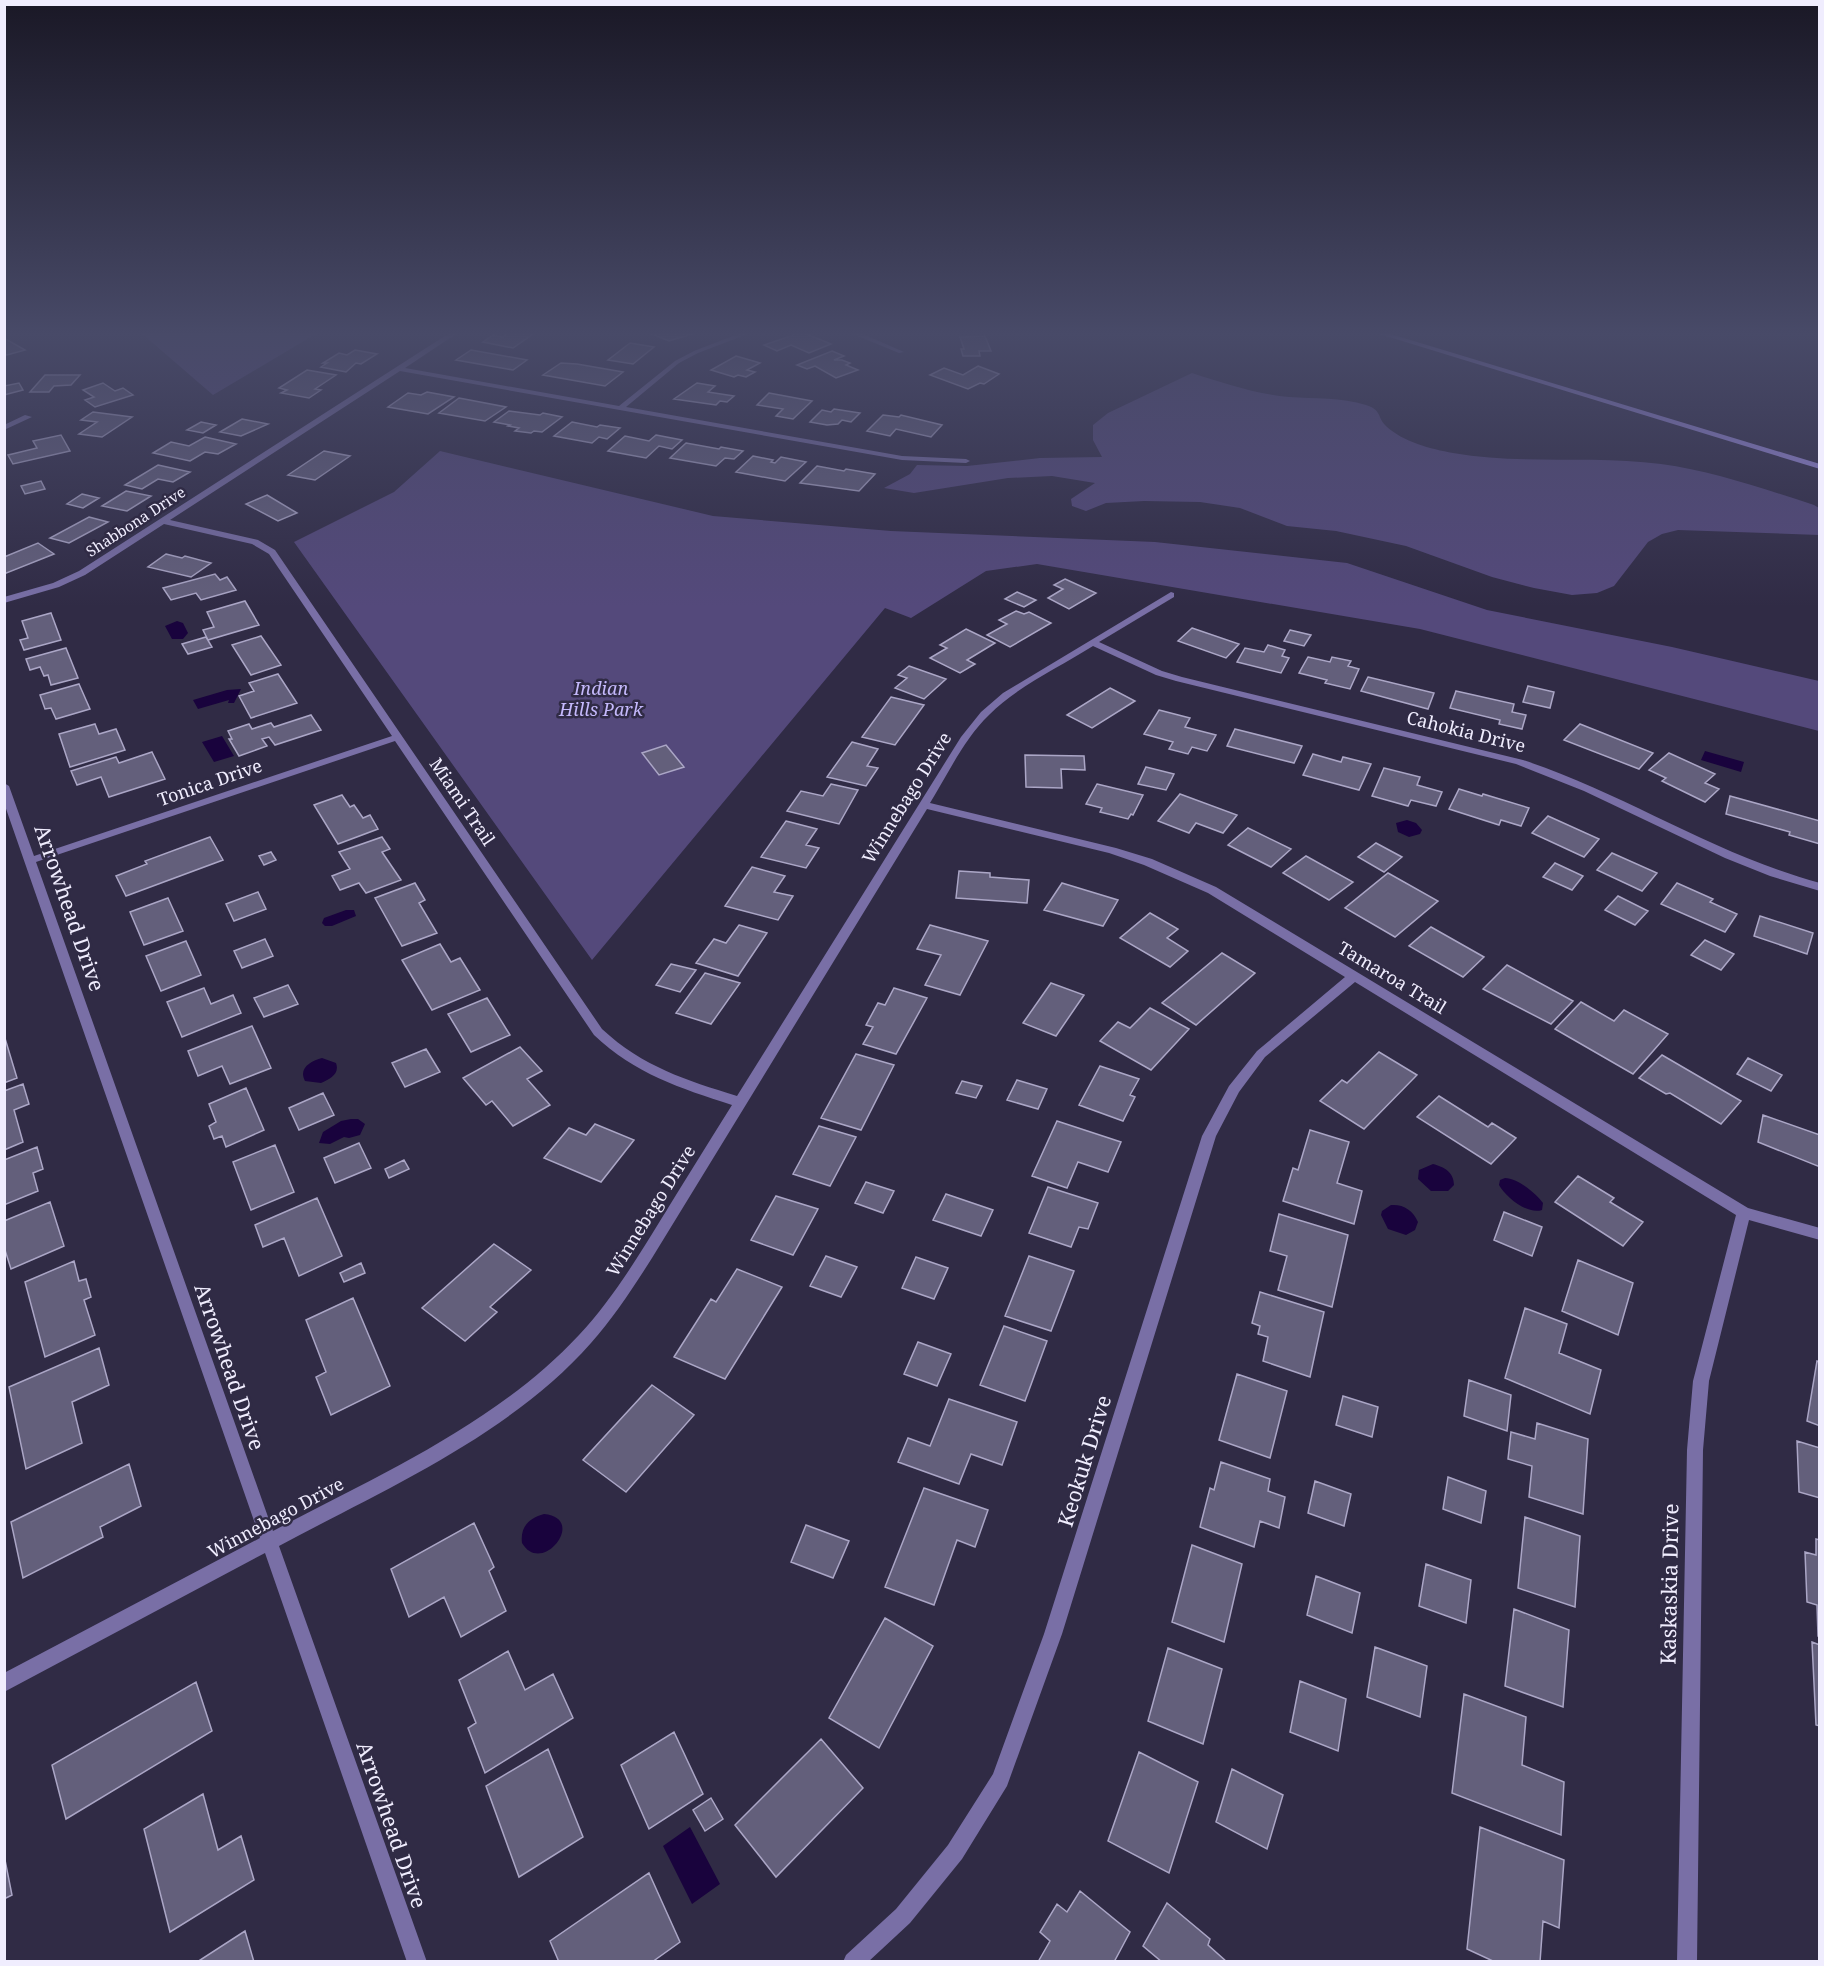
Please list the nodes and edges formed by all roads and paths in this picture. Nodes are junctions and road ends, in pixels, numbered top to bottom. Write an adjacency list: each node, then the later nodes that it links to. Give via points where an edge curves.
1 (315, 424): 6 (street, Shabbona Drive)
2 (709, 424): 4 (street, via 902,458)
3 (1678, 424): 5 (street)
4 (966, 461)
5 (1820, 467)
6 (163, 521): 8 (street, Shabbona Drive, via 70,579); 10 (street, Miami Trail, via 255,542 272,552)
7 (1171, 595): 9 (street, Winnebago Drive)
8 (4, 600)
9 (1093, 643): 12 (street, Winnebago Drive, via 1006,694 984,714); 14 (street, Cahokia Drive, via 1179,679 1551,772 1699,844)
10 (398, 737): 13 (street, Tonica Drive); 16 (street, Miami Trail, via 606,1040 660,1077)
11 (4, 786): 13 (street, Arrowhead Drive)
12 (924, 805): 15 (street, Tamaroa Trail, via 1148,862 1212,890); 16 (street, Winnebago Drive)
13 (32, 860): 19 (street, Arrowhead Drive)
14 (1820, 888)
15 (1354, 976): 17 (street, Tamaroa Trail); 22 (street, Keokuk Drive, via 1261,1054 1234,1089 1209,1136 1053,1634 1000,1779 954,1852 903,1916)
16 (741, 1102): 19 (street, Winnebago Drive, via 614,1304 575,1348 483,1425)
17 (1744, 1213): 18 (street, Tamaroa Trail); 23 (street, Kaskaskia Drive, via 1701,1381 1695,1450)
18 (1820, 1234)
19 (268, 1542): 20 (street, Winnebago Drive); 21 (street, Arrowhead Drive)
20 (4, 1683)
21 (417, 1962)
22 (853, 1962)
23 (1687, 1962)

